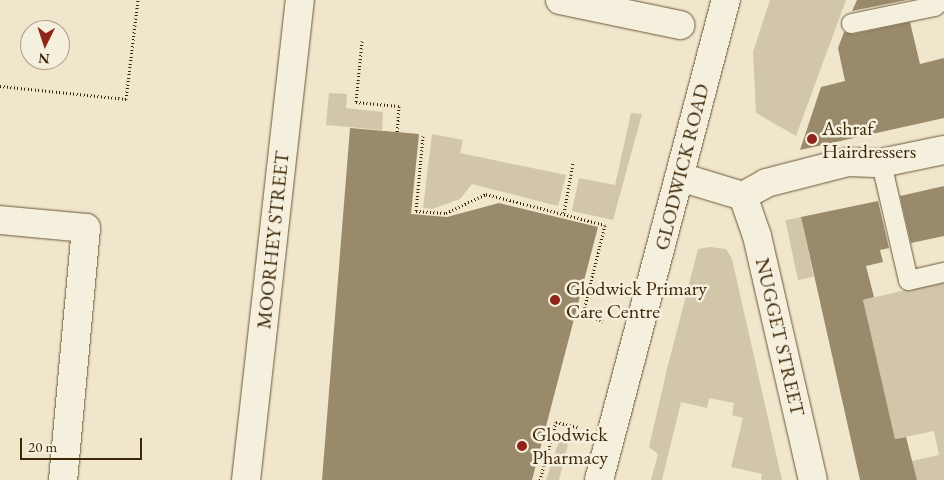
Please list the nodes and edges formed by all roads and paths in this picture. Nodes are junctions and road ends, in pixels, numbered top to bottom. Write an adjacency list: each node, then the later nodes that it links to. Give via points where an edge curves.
1 (138, 0): 9 (path, via 126,99)
2 (300, 0): 23 (street, MOORHEY STREET)
3 (560, 0): 7 (street)
4 (726, 0): 15 (street, GLODWICK ROAD)
5 (940, 0): 6 (lane, via 934,6)
6 (851, 23)
7 (680, 25)
8 (362, 41): 10 (path, via 356,102 399,106)
9 (0, 86)
10 (397, 132)
11 (423, 136): 17 (path, via 416,211 446,213 486,194)
12 (944, 150): 14 (street)
13 (573, 163): 17 (path)
14 (881, 163): 16 (street, via 848,162 766,183); 19 (lane, via 908,280)
15 (680, 177): 16 (street); 25 (street, GLODWICK ROAD)
16 (743, 196): 26 (street, NUGGET STREET, via 757,236)
17 (564, 214): 20 (path, via 605,224 583,314)
18 (0, 220): 22 (street, via 86,228)
19 (944, 272)
20 (603, 321)
21 (579, 427): 24 (path, via 556,422)
22 (64, 480)
23 (246, 480)
24 (540, 480)
25 (599, 480)
26 (813, 480)

